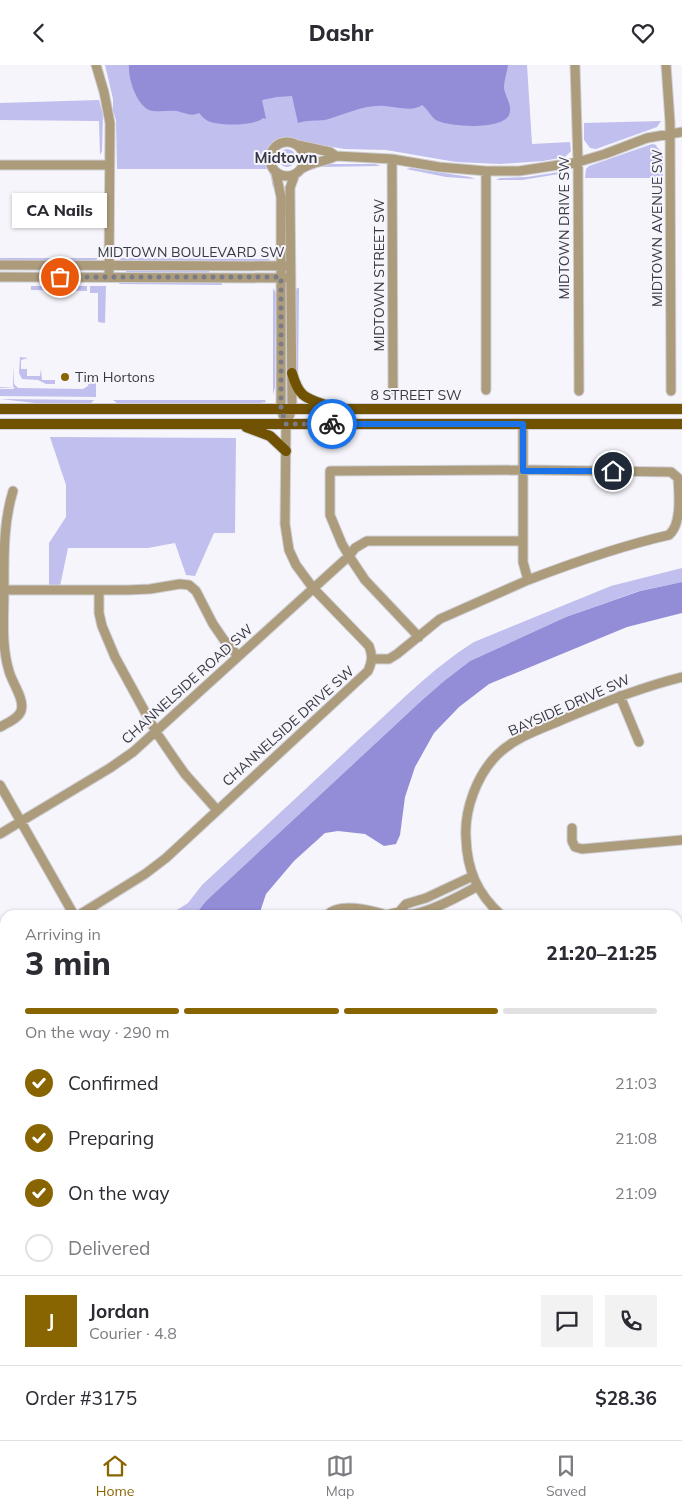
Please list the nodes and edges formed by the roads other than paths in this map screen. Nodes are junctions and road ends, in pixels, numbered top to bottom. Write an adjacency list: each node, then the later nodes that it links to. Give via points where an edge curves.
1 (96, 65): 11 (street, via 110,123)
2 (574, 65): 9 (street, MIDTOWN DRIVE SW)
3 (666, 65): 5 (street, MIDTOWN AVENUE SW)
4 (682, 131): 5 (street)
5 (670, 134): 9 (street, via 647,138); 27 (street, MIDTOWN AVENUE SW)
6 (298, 145): 7 (street); 12 (street, via 304,157); 14 (street, via 285,141 274,148 270,161)
7 (336, 156): 8 (street); 12 (street)
8 (392, 159): 13 (street); 24 (street, MIDTOWN STREET SW)
9 (578, 162): 13 (street, via 534,170); 26 (street, MIDTOWN DRIVE SW)
10 (0, 165): 11 (street)
11 (110, 165): 16 (street)
12 (298, 171): 14 (street, via 289,176); 18 (street, via 290,188)
13 (486, 171): 25 (street)
14 (276, 173): 17 (street, via 280,197)
15 (0, 265): 16 (street, MIDTOWN BOULEVARD SW)
16 (109, 266): 17 (street, MIDTOWN BOULEVARD SW); 20 (street)
17 (281, 266): 18 (street, MIDTOWN BOULEVARD SW); 21 (street)
18 (291, 266): 22 (street)
19 (0, 277): 20 (street, MIDTOWN BOULEVARD SW)
20 (109, 277): 21 (street, MIDTOWN BOULEVARD SW)
21 (281, 277): 22 (street, MIDTOWN BOULEVARD SW); 29 (street)
22 (292, 278): 23 (street)
23 (292, 373): 30 (street); 31 (main road, via 302,395)
24 (393, 390)
25 (486, 390)
26 (579, 391)
27 (671, 391)
28 (0, 407): 29 (main road, 8 STREET SW)
29 (281, 409): 30 (main road, 8 STREET SW); 35 (street)
30 (292, 409): 31 (main road, 8 STREET SW); 35 (street)
31 (344, 409): 32 (main road, 8 STREET SW)
32 (682, 409)
33 (0, 424): 34 (main road)
34 (236, 424): 35 (main road); 38 (main road, via 270,436)
35 (286, 424): 36 (main road); 38 (street)
36 (523, 424): 37 (main road); 39 (street)
37 (682, 424)
38 (286, 451): 44 (street, via 285,524 289,550)
39 (523, 471): 41 (street); 42 (street, via 330,471 330,515); 43 (street, via 672,472 678,478 680,504 674,531 669,535 629,544)
40 (13, 491): 45 (street, via 5,527)
41 (523, 541): 42 (street, CHANNELSIDE ROAD SW, via 367,541); 43 (street, via 523,562)
42 (349, 556): 44 (street, CHANNELSIDE ROAD SW); 47 (street, via 366,580)
43 (528, 580): 47 (street, via 440,619)
44 (313, 588): 48 (street, CHANNELSIDE ROAD SW); 49 (street, via 369,646)
45 (4, 590): 46 (street); 52 (street, via 6,659 22,710 16,718)
46 (99, 591): 48 (street, via 189,585); 53 (street, via 99,613 105,635)
47 (419, 637): 49 (street, via 389,659)
48 (238, 656): 53 (street, CHANNELSIDE ROAD SW)
49 (372, 659): 56 (street, CHANNELSIDE DRIVE SW, via 368,671)
50 (682, 677): 51 (street, BAYSIDE DRIVE SW)
51 (620, 696): 54 (street); 61 (street, BAYSIDE DRIVE SW, via 519,738 497,755 479,780 469,805 465,834)
52 (0, 727)
53 (156, 732): 56 (street, via 185,774); 57 (street, CHANNELSIDE ROAD SW, via 110,768)
54 (639, 741)
55 (0, 785): 57 (street)
56 (217, 810): 64 (street, CHANNELSIDE DRIVE SW, via 166,858)
57 (21, 822): 59 (street, CHANNELSIDE ROAD SW); 63 (street)
58 (572, 828): 60 (street, via 572,841 575,847 582,849)
59 (0, 834)
60 (682, 840)
61 (473, 876): 62 (street, BAYSIDE DRIVE SW); 67 (street, via 406,904)
62 (478, 886): 68 (street); 69 (street, BAYSIDE DRIVE SW)
63 (71, 910)
64 (87, 910)
65 (332, 910): 66 (street, via 344,907)
66 (366, 910)
67 (400, 910)
68 (427, 910)
69 (496, 910)

